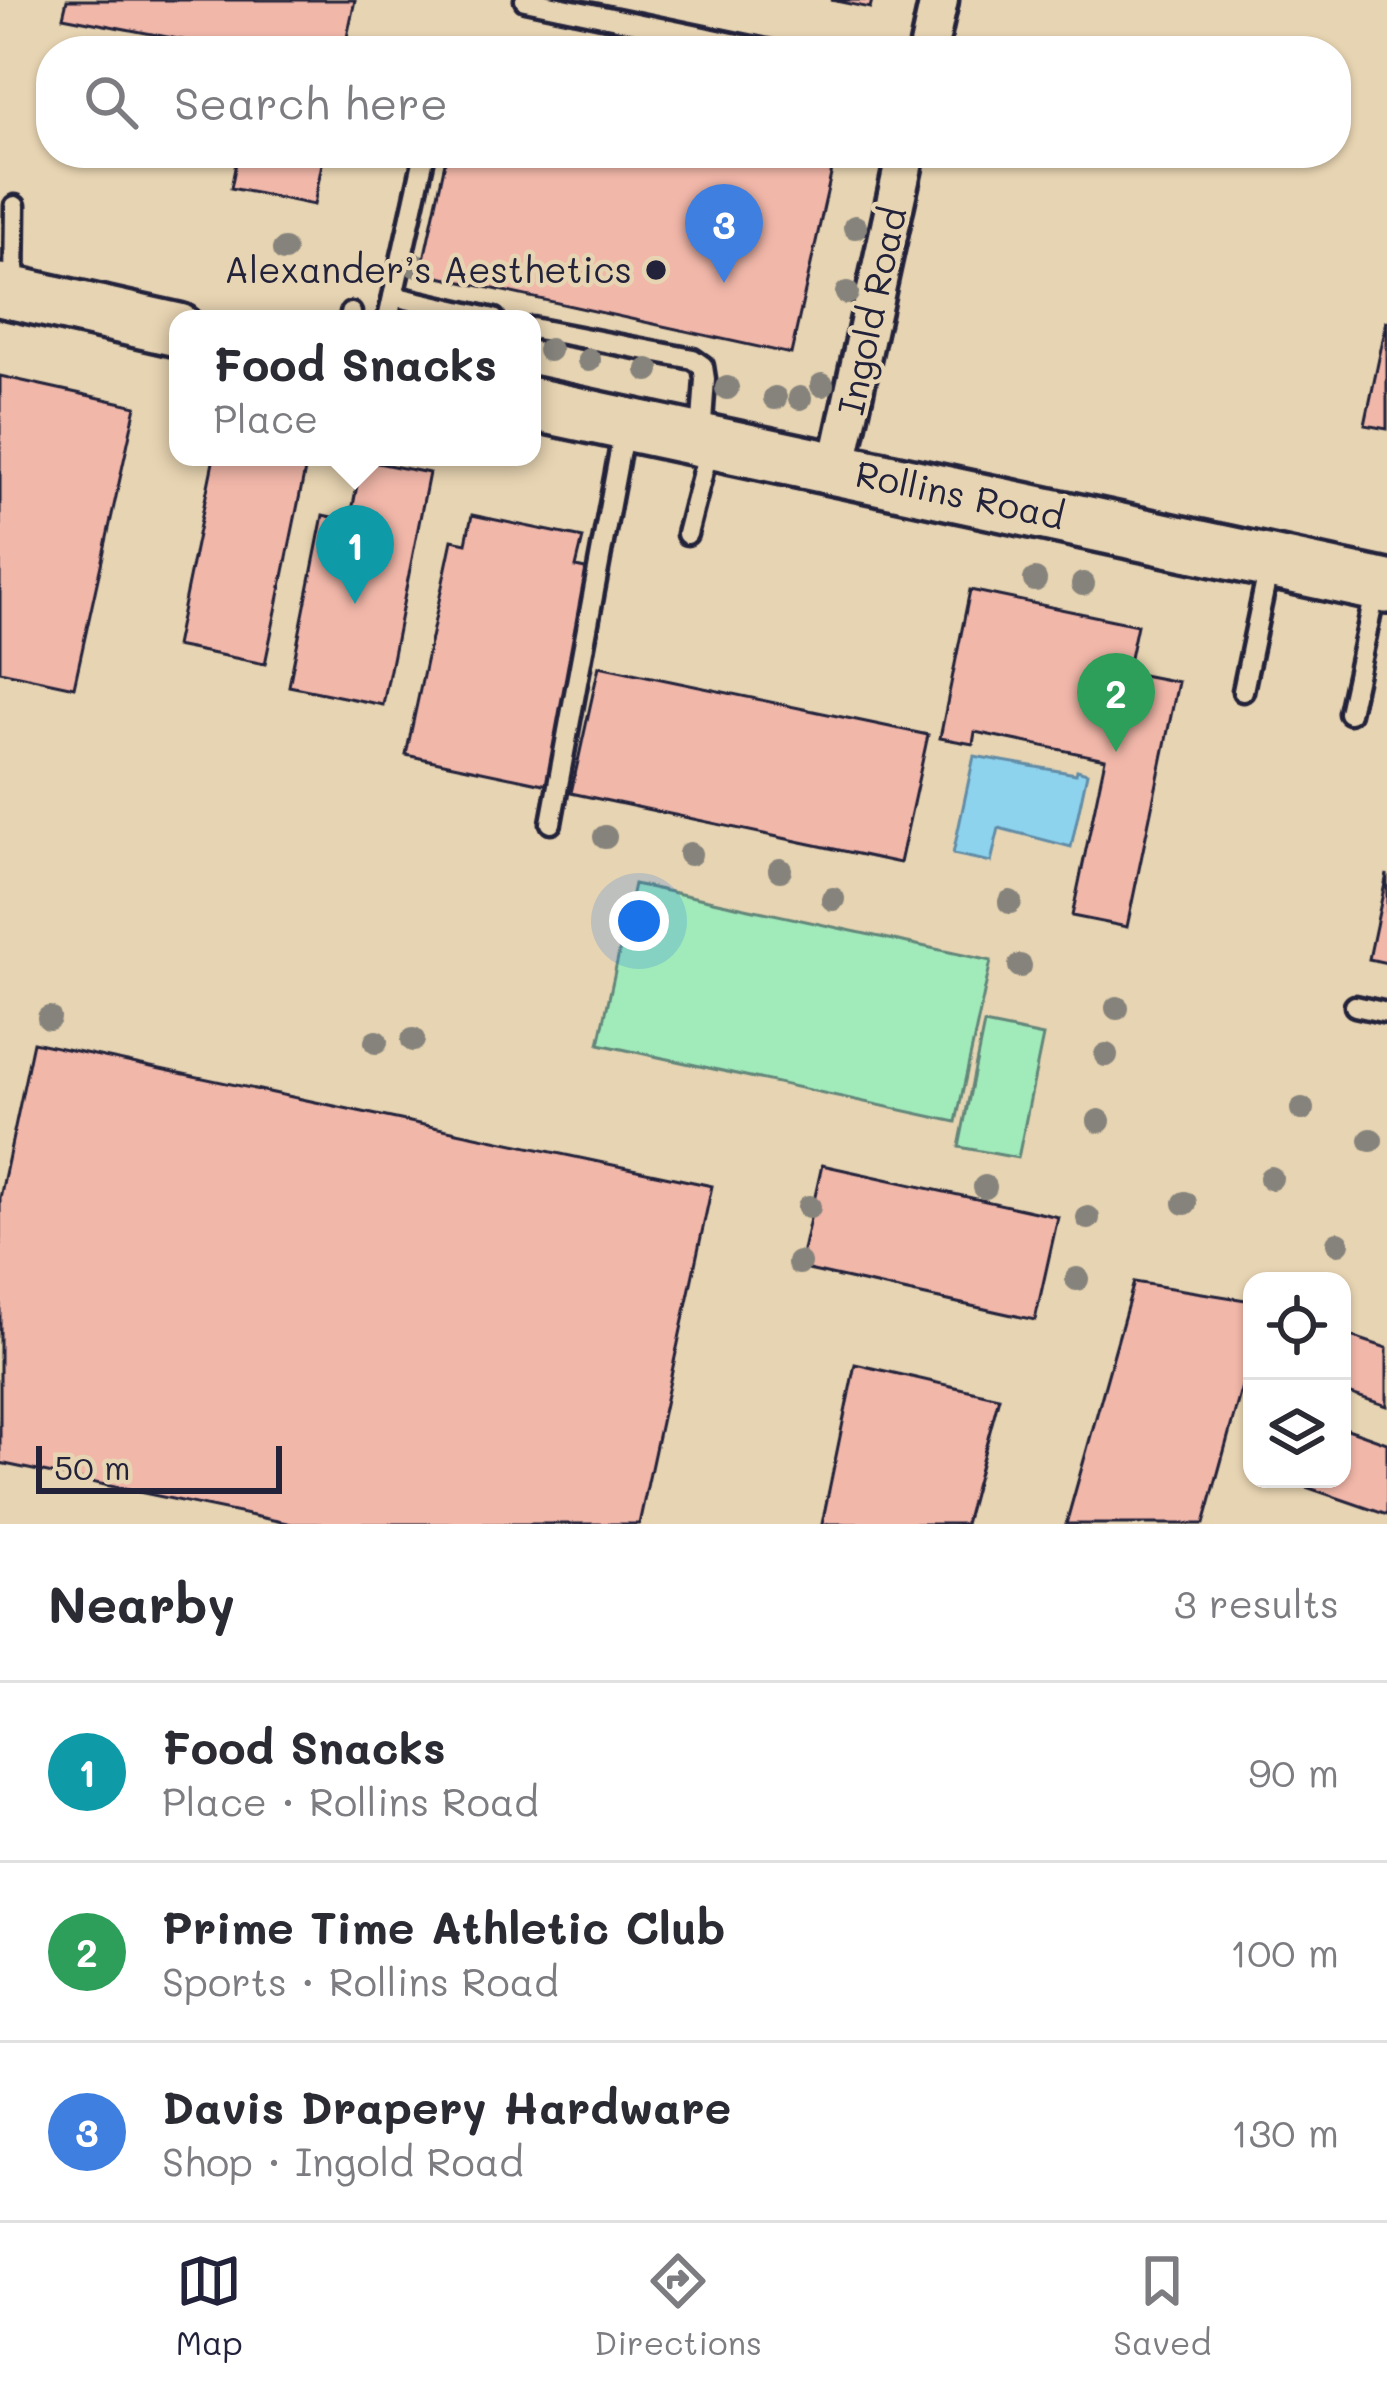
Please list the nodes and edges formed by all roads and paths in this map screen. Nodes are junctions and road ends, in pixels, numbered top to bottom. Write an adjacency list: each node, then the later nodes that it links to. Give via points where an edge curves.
1 (525, 0): 3 (lane)
2 (939, 0): 4 (street)
3 (699, 36)
4 (931, 36)
5 (422, 168): 9 (lane)
6 (895, 168): 17 (street, Ingold Road)
7 (15, 206): 8 (lane)
8 (7, 292): 12 (main road)
9 (393, 296): 10 (lane); 11 (lane)
10 (390, 310)
11 (454, 310)
12 (169, 329)
13 (541, 330): 16 (lane, via 693,358 706,379)
14 (541, 406): 15 (main road, Rollins Road)
15 (625, 424): 16 (main road, Rollins Road); 23 (lane)
16 (705, 442): 17 (main road, Rollins Road); 18 (lane)
17 (837, 469): 19 (main road, Rollins Road)
18 (686, 535)
19 (1270, 562): 20 (main road, Rollins Road); 21 (lane)
20 (1382, 586): 22 (lane)
21 (1243, 691)
22 (1349, 713)
23 (551, 823)
24 (1355, 1006): 25 (lane)
25 (1387, 1013)

